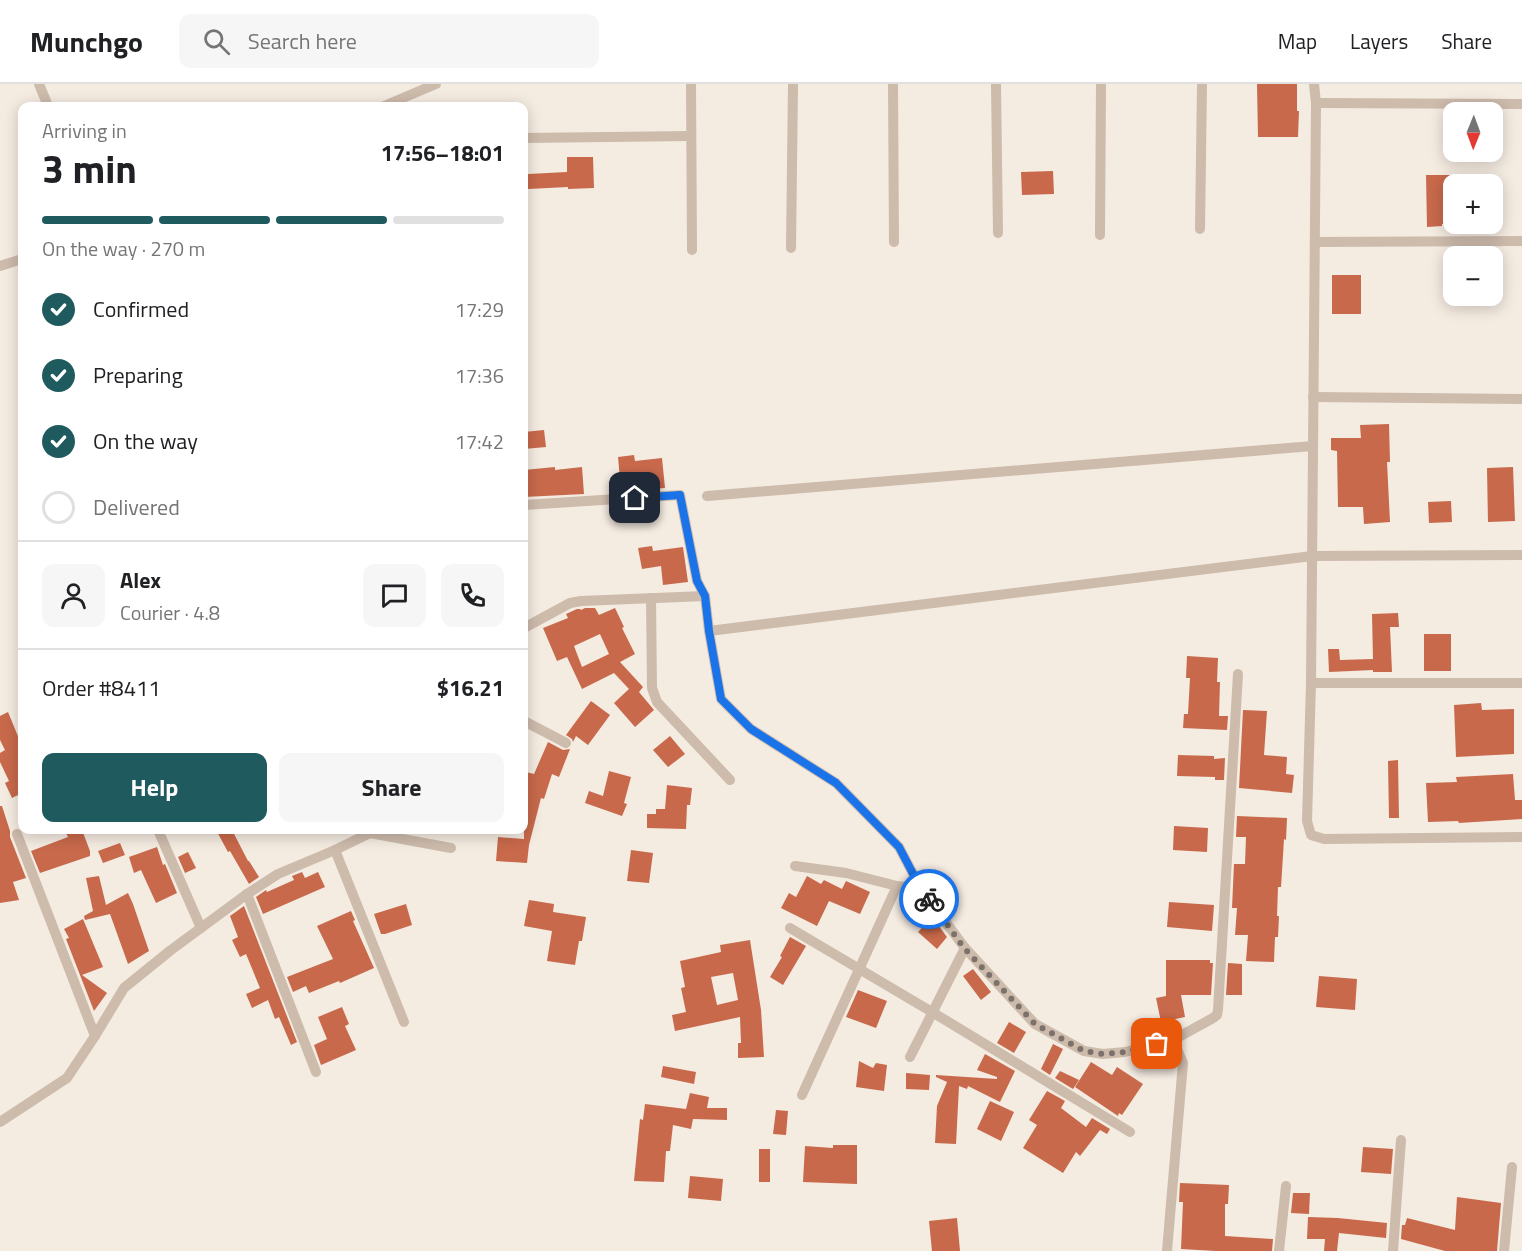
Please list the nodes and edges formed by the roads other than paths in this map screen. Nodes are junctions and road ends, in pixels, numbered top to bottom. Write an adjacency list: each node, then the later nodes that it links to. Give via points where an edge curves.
1 (39, 84): 10 (street)
2 (436, 84): 11 (street)
3 (691, 84): 14 (street)
4 (793, 84): 22 (street)
5 (893, 84): 20 (street)
6 (996, 84): 17 (street)
7 (1101, 84): 18 (street)
8 (1202, 84): 16 (street)
9 (1314, 84): 12 (street)
10 (46, 102)
11 (393, 102)
12 (1316, 103): 13 (street); 21 (street)
13 (1522, 104)
14 (691, 136): 15 (street); 23 (street)
15 (528, 138)
16 (1200, 229)
17 (998, 233)
18 (1100, 235)
19 (1522, 241): 21 (street)
20 (894, 242)
21 (1314, 242): 26 (street)
22 (791, 248)
23 (692, 249)
24 (18, 260): 25 (street)
25 (0, 266)
26 (1313, 396): 27 (street); 28 (street)
27 (1522, 399)
28 (1313, 446): 29 (street); 32 (street)
29 (707, 495)
30 (528, 505): 33 (street, via 680,495 697,581)
31 (1522, 555): 32 (street)
32 (1312, 556): 36 (street); 38 (street)
33 (705, 596): 34 (street); 36 (street)
34 (651, 598): 35 (street, via 570,603); 42 (street, via 652,688 657,702)
35 (528, 626)
36 (709, 631): 52 (street, via 721,699 751,729 836,783 899,847)
37 (1238, 674): 61 (street, via 1217,1015)
38 (1311, 683): 39 (street); 47 (street, via 1307,821 1311,836)
39 (1522, 683)
40 (528, 723): 41 (street)
41 (566, 743)
42 (730, 780)
43 (17, 834): 60 (street)
44 (160, 834): 54 (street)
45 (364, 834): 49 (street)
46 (384, 834): 48 (street)
47 (1522, 837)
48 (451, 848)
49 (335, 850): 53 (street, via 278,874); 59 (street)
50 (795, 866): 51 (street)
51 (897, 886): 52 (street); 57 (street)
52 (921, 889): 56 (street)
53 (247, 894): 54 (street); 63 (street)
54 (201, 928): 60 (street, via 124,988)
55 (790, 928): 57 (street)
56 (964, 948): 58 (street); 61 (street, via 1035,1024 1084,1051 1125,1052)
57 (859, 969): 58 (street); 64 (street)
58 (932, 1012): 62 (street); 66 (street)
59 (404, 1022)
60 (95, 1036): 65 (street, via 67,1078)
61 (1173, 1040): 70 (street, via 1183,1063)
62 (910, 1057)
63 (316, 1072)
64 (802, 1095)
65 (0, 1122)
66 (1130, 1132)
67 (1401, 1140): 72 (street)
68 (1512, 1167): 73 (street)
69 (1286, 1186): 71 (street)
70 (1167, 1251)
71 (1279, 1251)
72 (1393, 1251)
73 (1504, 1251)

